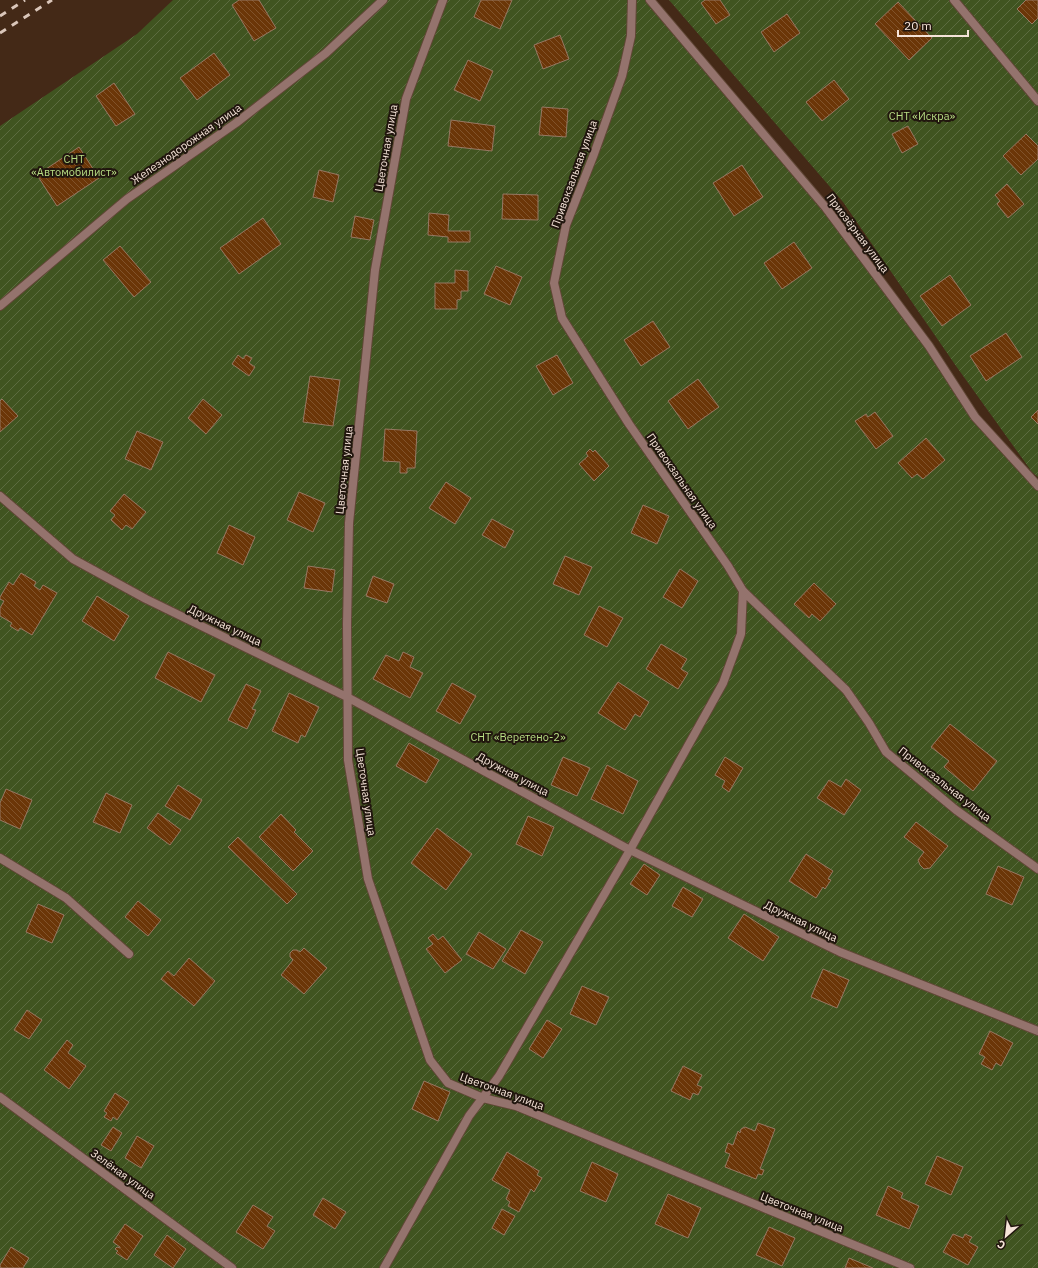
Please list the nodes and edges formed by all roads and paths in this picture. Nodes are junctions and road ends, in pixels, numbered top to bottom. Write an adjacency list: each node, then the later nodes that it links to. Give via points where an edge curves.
1 (383, 0): 7 (street, Железнодорожная улица, via 326,53 236,123 127,198)
2 (443, 0): 11 (street, Цветочная улица, via 406,99 375,270 349,523)
3 (632, 0): 10 (street, Привокзальная улица, via 630,36 622,76 566,225 554,283 562,318 629,424)
4 (650, 0): 8 (street, Приозёрная улица, via 826,208 929,346 975,417)
5 (954, 0): 6 (street)
6 (1038, 101)
7 (0, 306)
8 (1038, 486)
9 (0, 496): 11 (street, Дружная улица, via 73,559 146,599)
10 (743, 591): 12 (street, via 740,634 722,683); 14 (street, Привокзальная улица, via 846,690 886,752 956,810)
11 (347, 697): 12 (street, Дружная улица); 18 (street, Цветочная улица, via 348,760 368,879 430,1060 448,1083)
12 (630, 850): 16 (street, Дружная улица, via 840,952); 18 (street, via 499,1076)
13 (0, 858): 15 (street, via 66,898)
14 (1038, 869)
15 (129, 954)
16 (1038, 1031)
17 (0, 1097): 19 (street, Зелёная улица)
18 (483, 1098): 20 (street, via 469,1116); 21 (street, Цветочная улица, via 516,1106)
19 (232, 1268)
20 (384, 1268)
21 (910, 1268)

